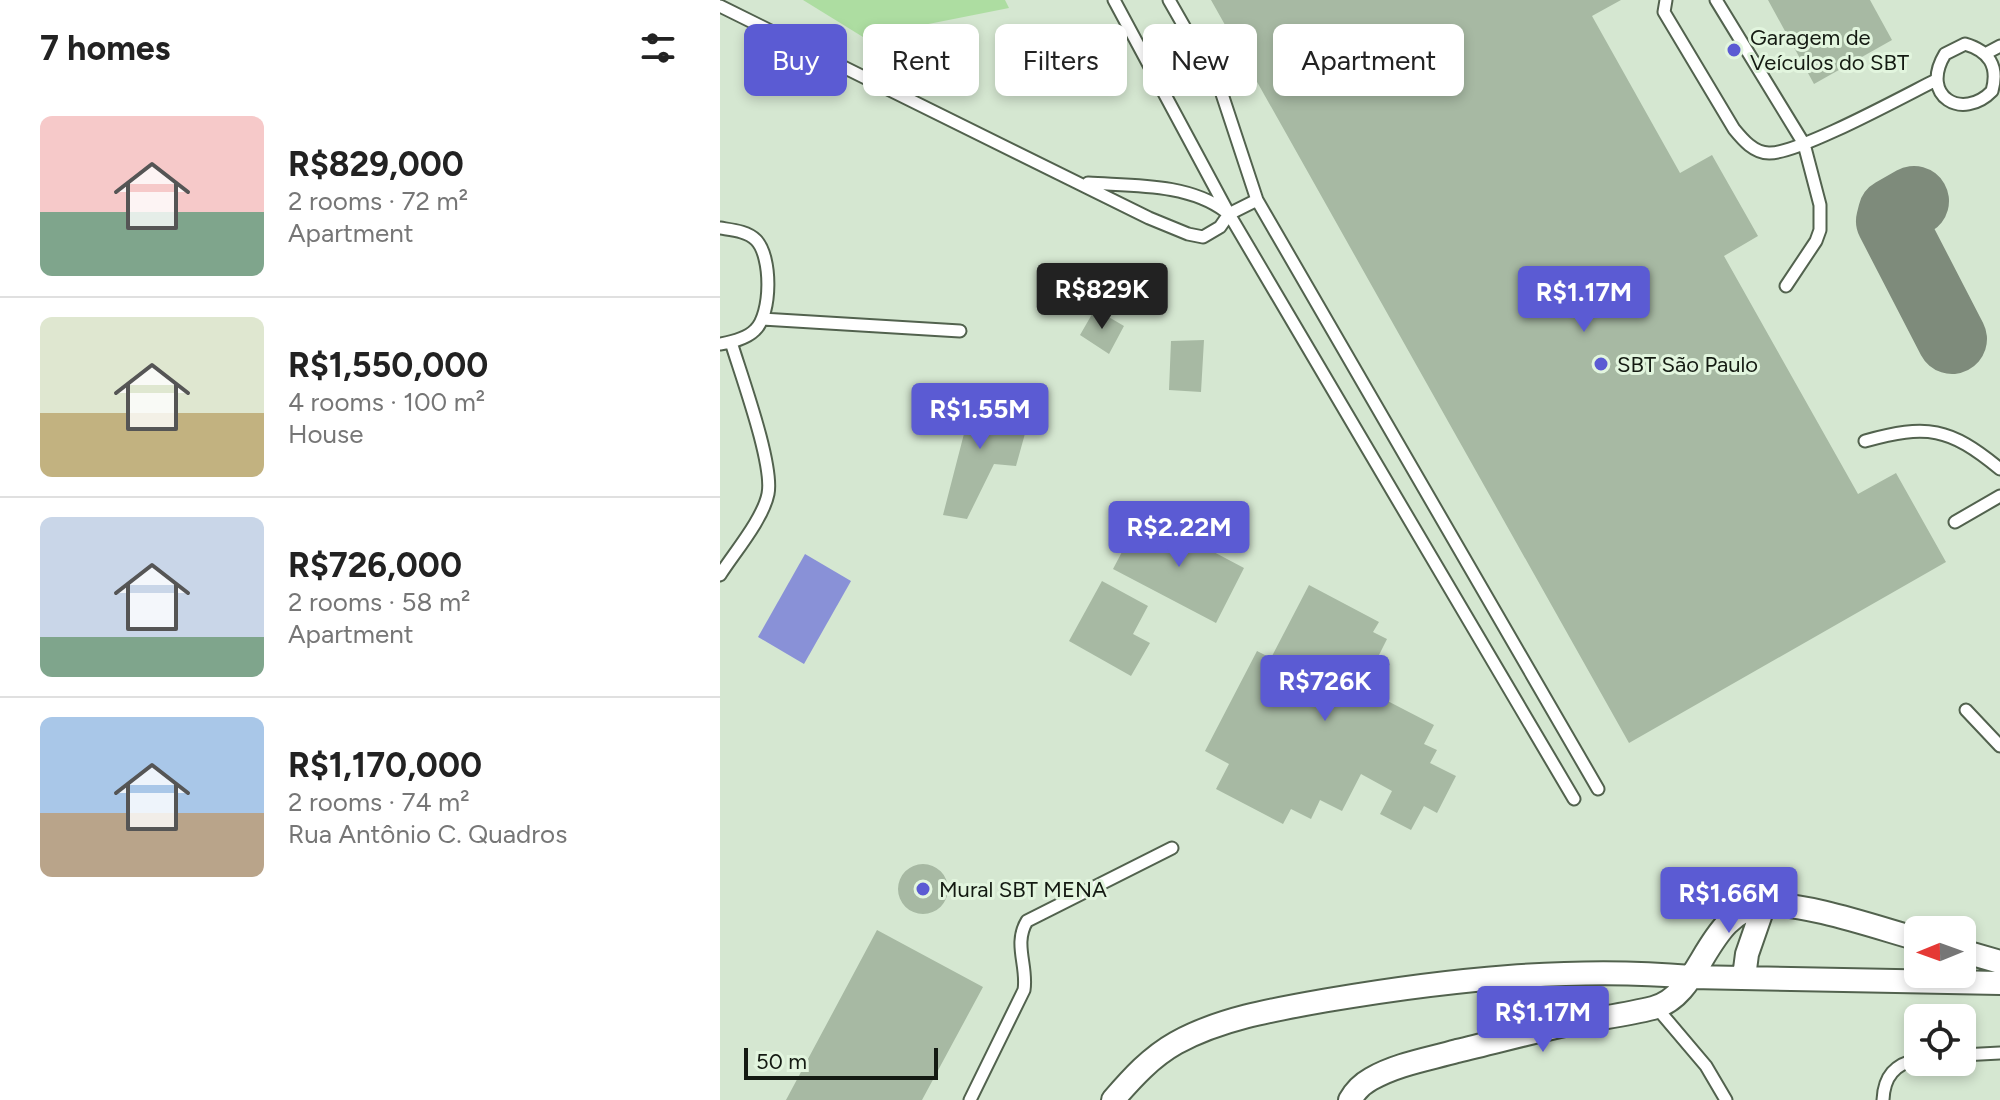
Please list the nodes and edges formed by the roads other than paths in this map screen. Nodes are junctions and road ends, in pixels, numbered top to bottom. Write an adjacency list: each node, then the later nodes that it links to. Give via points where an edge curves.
1 (1114, 0): 12 (lane)
2 (1169, 0): 11 (lane, via 1221,91)
3 (1666, 0): 9 (lane, via 1664,12 1745,142 1771,154)
4 (1716, 0): 9 (lane)
5 (720, 6): 10 (lane)
6 (2000, 46): 7 (lane)
7 (1985, 54): 8 (lane, via 1965,44 1951,49 1940,62); 8 (lane, via 1994,66 1994,84 1978,102 1949,100 1937,89)
8 (1936, 80): 9 (lane)
9 (1804, 144): 14 (lane, via 1820,205 1820,230)
10 (1079, 182): 12 (lane, via 1168,189 1213,201); 12 (lane, via 1188,234 1203,237)
11 (1257, 200): 12 (lane); 25 (lane)
12 (1229, 214): 26 (lane)
13 (720, 228): 15 (lane, via 751,236 761,248 768,284)
14 (1786, 286)
15 (762, 319): 16 (lane); 17 (lane, via 757,329)
16 (960, 331)
17 (726, 343): 22 (lane, via 765,460 768,494)
18 (1865, 441): 19 (lane, via 1929,430 1959,440)
19 (2000, 469)
20 (2000, 496): 21 (lane)
21 (1955, 522)
22 (720, 575)
23 (1966, 710): 24 (lane)
24 (2000, 746)
25 (1598, 789)
26 (1574, 799)
27 (1172, 848): 39 (lane, via 1027,921 1020,942 1024,990)
28 (1764, 905): 29 (street, via 1810,910); 32 (street, via 1727,924); 33 (street)
29 (1904, 935)
30 (1976, 955): 31 (street)
31 (2000, 962)
32 (1691, 977): 33 (street); 35 (street, via 1672,999); 40 (street, via 1649,973 1454,982 1281,1008 1208,1028 1175,1044 1140,1069)
33 (1744, 977): 34 (street)
34 (2000, 983)
35 (1656, 1007): 41 (street, via 1410,1063 1371,1079); 42 (lane, via 1706,1066)
36 (2000, 1053): 37 (lane)
37 (1976, 1054)
38 (1904, 1064): 43 (lane, via 1888,1074)
39 (970, 1100)
40 (1113, 1100)
41 (1350, 1100)
42 (1726, 1100)
43 (1883, 1100)

